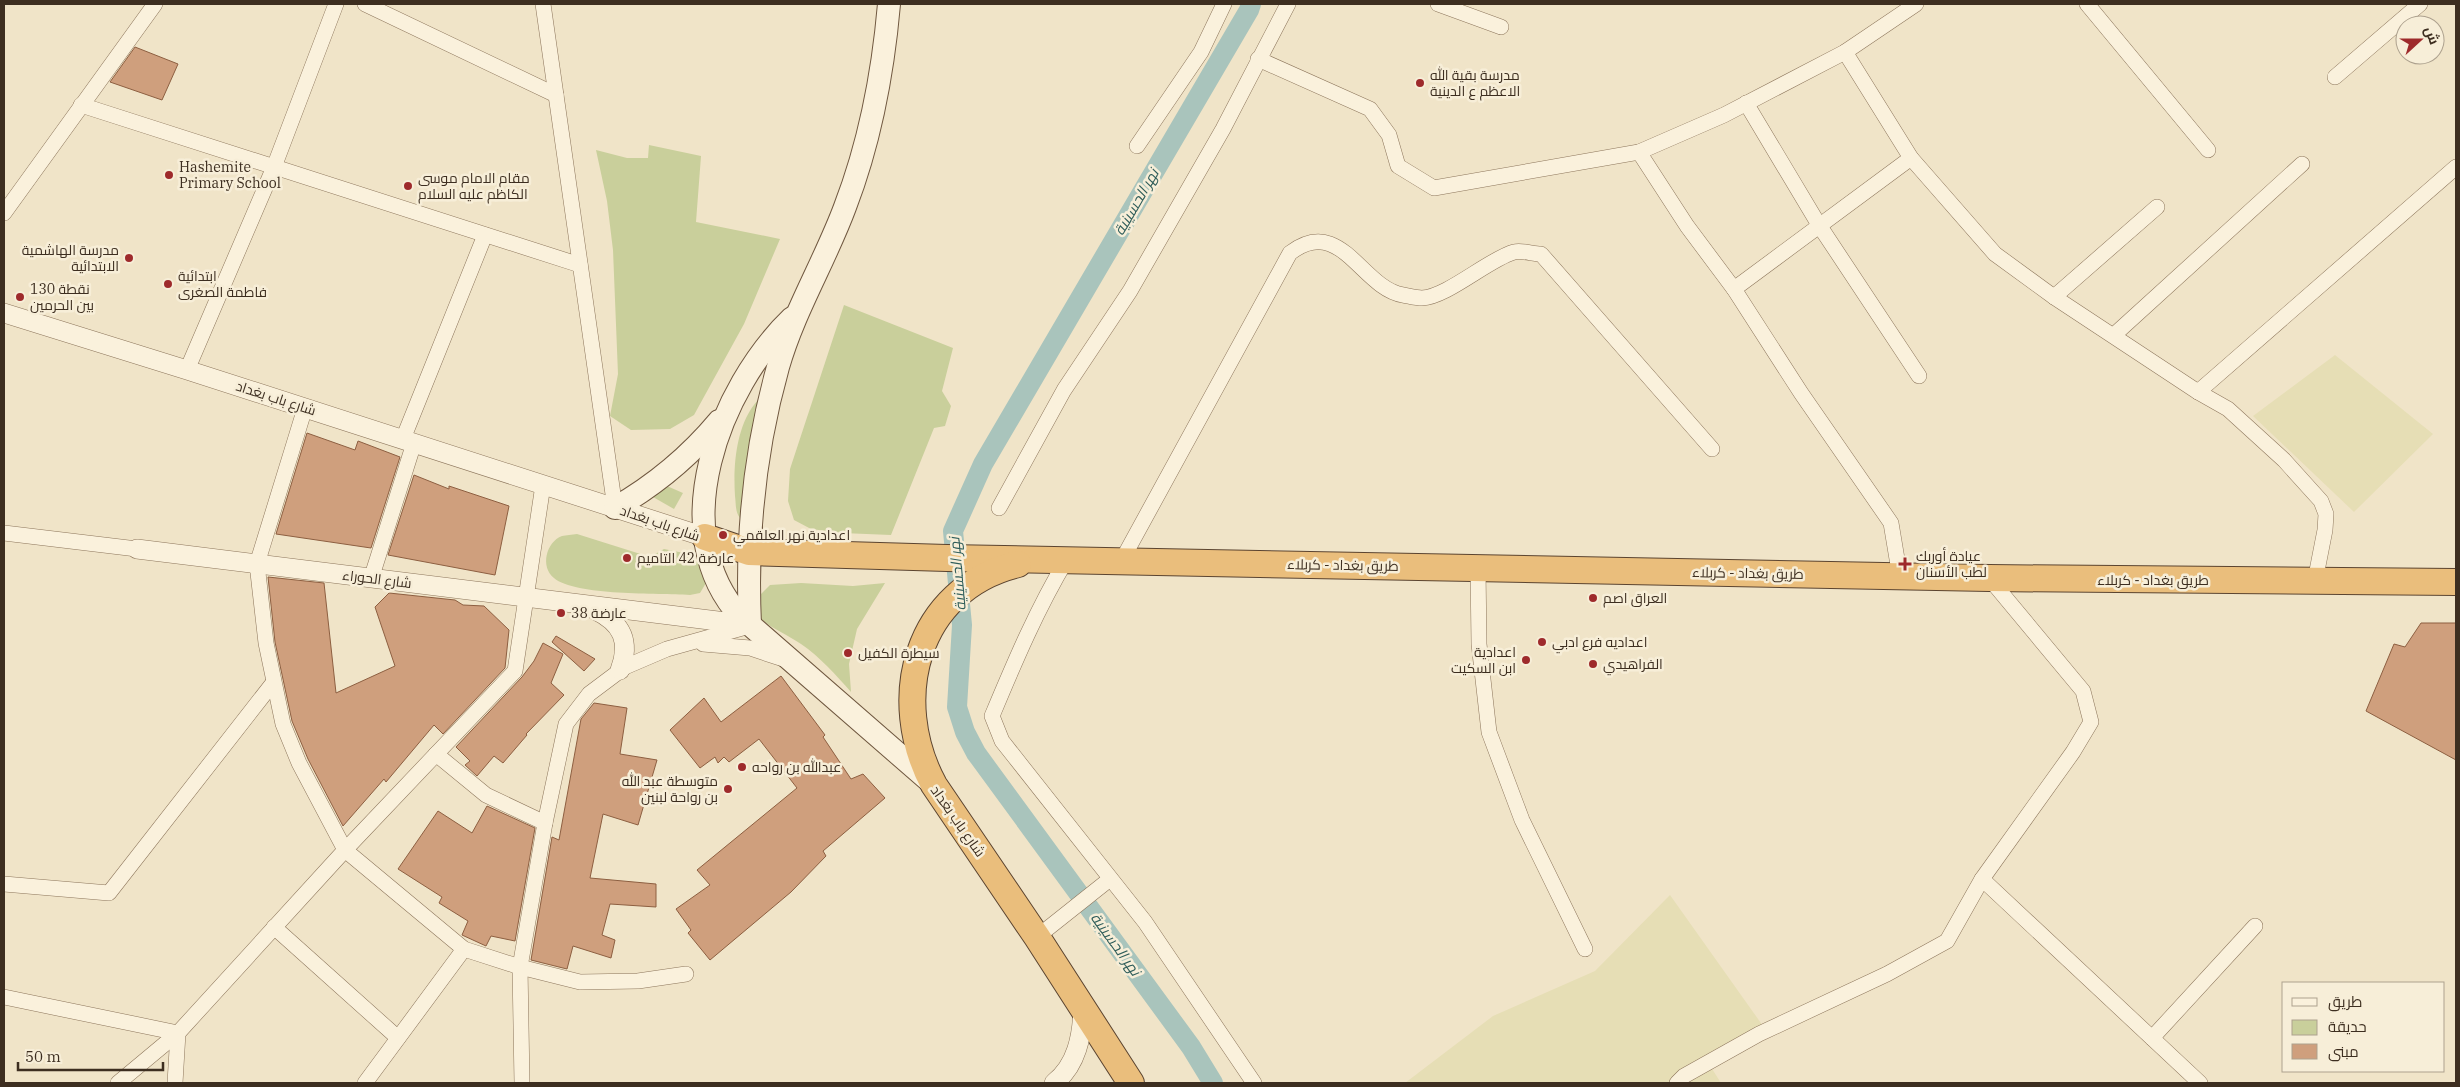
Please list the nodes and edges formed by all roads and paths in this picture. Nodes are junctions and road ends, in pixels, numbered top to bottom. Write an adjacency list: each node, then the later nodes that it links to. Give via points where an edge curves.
1 (155, 4): 18 (street)
2 (336, 4): 24 (street)
3 (365, 4): 16 (street)
4 (543, 4): 16 (street)
5 (889, 4): 34 (main road, via 878,90 864,149 834,233)
6 (1224, 4): 19 (street, via 1201,52)
7 (1288, 4): 14 (street)
8 (1438, 4): 12 (street)
9 (1916, 4): 13 (street)
10 (2087, 4): 20 (street)
11 (2420, 4): 15 (street)
12 (1501, 27)
13 (1845, 52): 17 (street); 22 (street)
14 (1258, 59): 21 (street, via 1370,109 1389,135 1398,166 1434,188); 45 (street, via 1223,129 1130,291 1064,390)
15 (2335, 77)
16 (556, 95): 30 (street)
17 (1746, 103): 21 (street); 28 (street)
18 (81, 105): 24 (street); 27 (street)
19 (1137, 146)
20 (2208, 150)
21 (1639, 152): 31 (street, via 1687,226)
22 (1911, 158): 28 (street); 32 (street, via 1995,254)
23 (2302, 164): 35 (street)
24 (274, 167): 29 (street); 36 (street)
25 (2456, 167): 38 (street)
26 (2157, 207): 32 (street)
27 (4, 213)
28 (1819, 225): 31 (street); 37 (street)
29 (485, 235): 30 (street); 41 (street)
30 (580, 265): 44 (street)
31 (1734, 288): 55 (street, via 1801,393 1891,523)
32 (2054, 297): 35 (street)
33 (4, 314): 36 (street, شارع باب بغداد)
34 (796, 314): 40 (main road, via 762,350); 49 (main road, via 778,366 765,419 755,473)
35 (2114, 335): 38 (street)
36 (187, 370): 39 (street, شارع باب بغداد)
37 (1919, 376)
38 (2198, 392): 58 (street, via 2228,409 2284,460 2322,501 2326,514 2325,530)
39 (305, 408): 41 (street, شارع باب بغداد); 53 (street)
40 (725, 415): 44 (main road, via 663,477); 47 (main road, via 708,475)
41 (408, 441): 43 (street, شارع باب بغداد); 56 (street)
42 (1712, 450): 51 (street, via 1541,254 1515,252 1423,298 1394,294 1336,247 1320,240 1303,243 1290,252)
43 (543, 485): 44 (street, شارع باب بغداد); 60 (street)
44 (615, 508): 47 (street, شارع باب بغداد)
45 (999, 508)
46 (4, 533): 48 (street, شارع الحوراء)
47 (705, 537): 49 (highway, طريق بغداد - كربلاء); 62 (main road, شارع باب بغداد, via 709,562 718,586 732,608)
48 (137, 549): 53 (street, شارع الحوراء)
49 (748, 552): 52 (highway, طريق بغداد - كربلاء); 62 (main road)
50 (1067, 559): 51 (highway, طريق بغداد - كربلاء); 52 (highway, طريق بغداد - كربلاء); 71 (street, via 1027,632 992,716 1002,741)
51 (1122, 560): 54 (highway, طريق بغداد - كربلاء)
52 (1014, 562): 68 (highway, via 972,584 946,606 924,642 916,665 912,714 915,738)
53 (256, 564): 56 (street, شارع الحوراء); 66 (street)
54 (1478, 568): 55 (highway, طريق بغداد - كربلاء); 78 (street, via 1479,644 1489,732 1522,820)
55 (1900, 577): 57 (highway, طريق بغداد - كربلاء)
56 (371, 578): 60 (street, شارع الحوراء)
57 (1989, 578): 58 (highway, طريق بغداد - كربلاء); 72 (street, via 2083,691 2091,722)
58 (2315, 581): 59 (highway, طريق بغداد - كربلاء)
59 (2456, 582)
60 (526, 598): 61 (street, شارع الحوراء); 67 (street, via 515,670)
61 (584, 605): 62 (street, شارع الحوراء); 65 (street, via 611,617 619,629 625,656)
62 (750, 626): 63 (street); 64 (main road, شارع باب بغداد)
63 (667, 649): 64 (street, via 700,644 734,645 766,653); 65 (street)
64 (797, 666): 68 (main road, شارع باب بغداد)
65 (620, 670): 69 (street, via 589,694 566,724)
66 (273, 683): 70 (street, via 283,724 299,763); 73 (street, via 109,893)
67 (436, 754): 69 (street, via 486,796); 70 (street)
68 (934, 785): 76 (highway, شارع باب بغداد)
69 (545, 823): 79 (street)
70 (345, 850): 75 (street); 77 (street)
71 (1110, 879): 76 (street); 92 (street, via 1145,922)
72 (1982, 879): 85 (street); 93 (street, via 1947,941 1886,974 1759,1034)
73 (4, 884)
74 (2255, 926): 85 (street)
75 (274, 927): 83 (street); 84 (street)
76 (1037, 937): 82 (highway, شارع باب بغداد)
77 (464, 949): 79 (street); 84 (street)
78 (1586, 949)
79 (520, 967): 80 (street, via 580,982 638,981); 89 (street)
80 (686, 974)
81 (4, 998): 83 (street)
82 (1083, 1008): 90 (street, via 1082,1034 1074,1058); 91 (highway, شارع باب بغداد)
83 (178, 1032): 86 (street); 87 (street)
84 (398, 1038): 88 (street)
85 (2152, 1038): 94 (street)
86 (118, 1083)
87 (175, 1083)
88 (365, 1083)
89 (522, 1083)
90 (1054, 1083)
91 (1131, 1083)
92 (1254, 1083)
93 (1677, 1083)
94 (2200, 1083)

